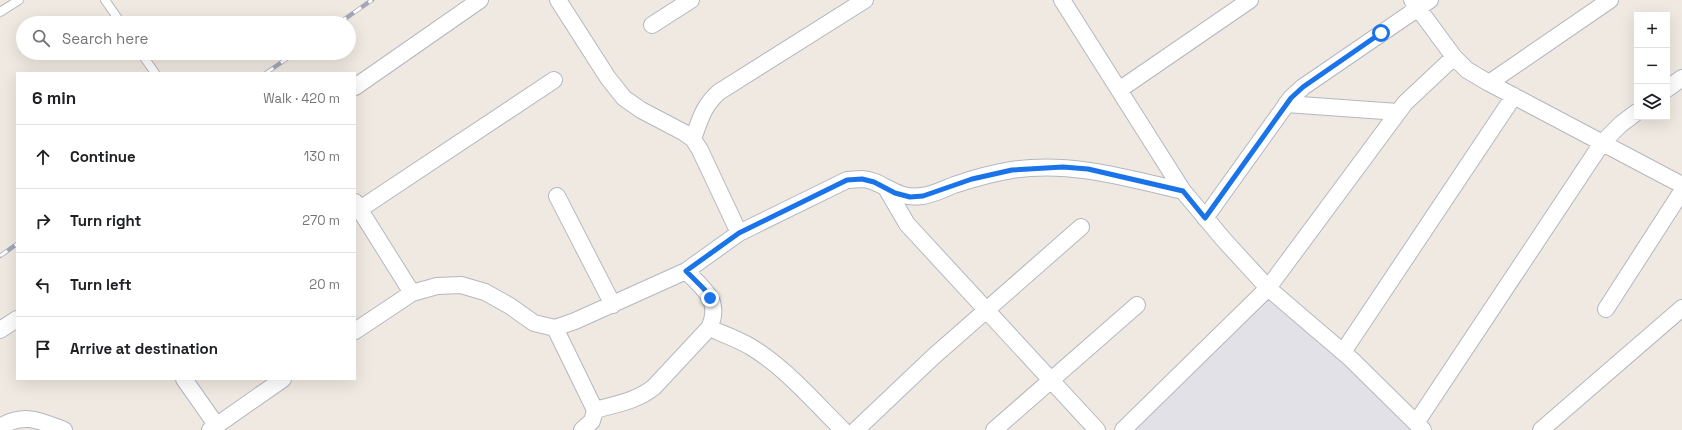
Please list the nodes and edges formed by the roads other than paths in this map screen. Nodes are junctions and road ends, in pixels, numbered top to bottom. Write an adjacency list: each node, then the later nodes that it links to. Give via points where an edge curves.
1 (20, 0): 11 (lane)
2 (105, 0): 12 (lane)
3 (480, 0): 20 (street)
4 (558, 0): 27 (street, via 608,78 624,98)
5 (691, 0): 13 (street)
6 (865, 0): 27 (street, via 710,100)
7 (1063, 0): 22 (street)
8 (1250, 0): 22 (street)
9 (1610, 0): 19 (street)
10 (1420, 3): 14 (street); 24 (street, via 1303,87)
11 (0, 12)
12 (116, 16)
13 (652, 25)
14 (1454, 57): 19 (street, via 1467,70); 25 (street)
15 (146, 60): 16 (lane)
16 (154, 72)
17 (1682, 78): 21 (street)
18 (554, 80): 34 (street)
19 (1490, 84): 23 (street)
20 (356, 86)
21 (1670, 87)
22 (1119, 90): 31 (street)
23 (1514, 96): 28 (street); 51 (street)
24 (1286, 104): 25 (street); 35 (street)
25 (1398, 112): 39 (street)
26 (1634, 114): 28 (street)
27 (693, 139): 37 (street)
28 (1602, 142): 29 (street); 57 (street)
29 (1682, 184)
30 (886, 188): 31 (street, via 910,197 923,196 972,179 1012,170 1063,167 1088,169); 37 (street, via 862,179 847,180); 45 (street, via 907,224)
31 (1183, 191): 35 (street)
32 (1682, 191): 44 (street)
33 (557, 196): 41 (street)
34 (358, 206): 40 (street)
35 (1205, 218): 39 (street)
36 (1081, 227): 45 (street)
37 (739, 233): 38 (street)
38 (686, 271): 41 (street); 48 (street, via 704,289 714,308 714,317)
39 (1268, 288): 51 (street); 65 (street)
40 (412, 293): 47 (street, via 437,286 461,285 485,292 534,323); 50 (street)
41 (613, 305): 47 (street)
42 (1137, 305): 54 (street)
43 (1682, 308): 66 (street)
44 (1606, 309)
45 (987, 310): 54 (street); 62 (street)
46 (16, 320): 49 (street)
47 (555, 328): 55 (street)
48 (709, 328): 55 (street, via 646,394); 61 (street, via 751,347 770,361 791,378)
49 (0, 330)
50 (356, 330)
51 (1343, 352): 57 (street)
52 (185, 380): 58 (street)
53 (282, 380): 58 (street)
54 (1051, 381): 63 (street); 64 (street)
55 (595, 410): 60 (street, via 592,421)
56 (0, 426): 59 (street, via 10,420 21,418 36,419)
57 (1420, 426)
58 (213, 428)
59 (64, 430)
60 (584, 430)
61 (843, 430)
62 (856, 430)
63 (994, 430)
64 (1097, 430)
65 (1123, 430)
66 (1540, 430)

